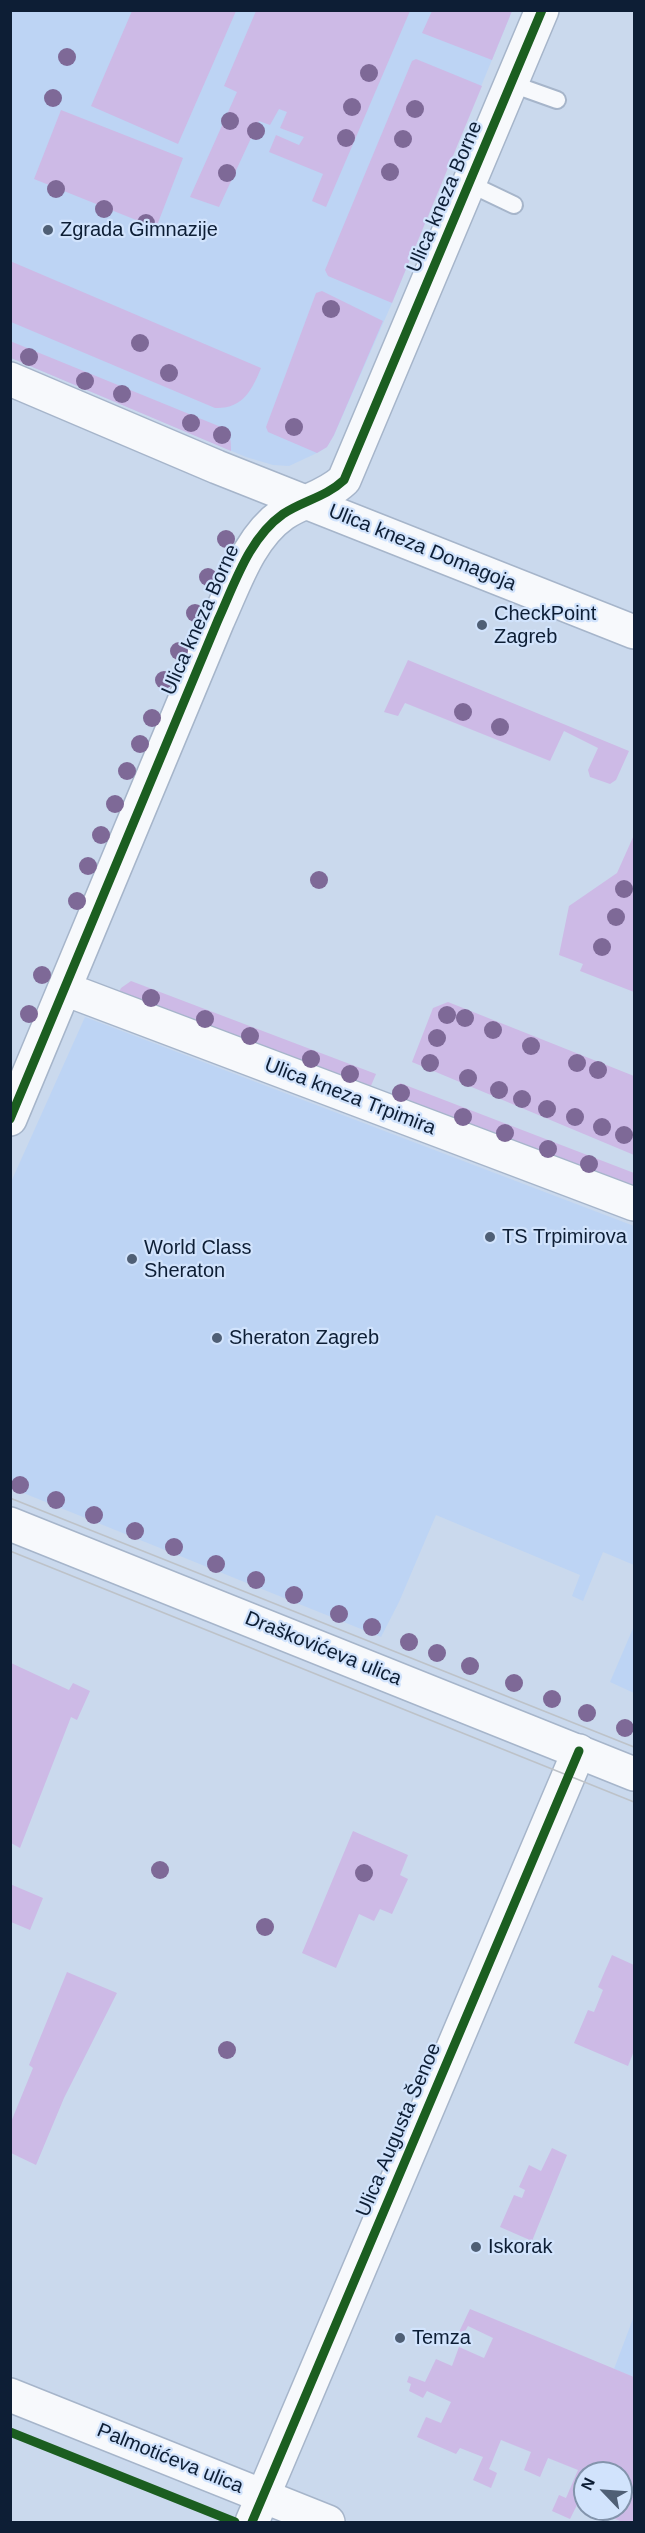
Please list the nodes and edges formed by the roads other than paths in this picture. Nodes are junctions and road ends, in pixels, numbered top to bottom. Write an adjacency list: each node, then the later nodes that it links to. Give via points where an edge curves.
1 (542, 10): 2 (street, Ulica kneza Borne)
2 (512, 84): 3 (lane); 4 (street, Ulica kneza Borne)
3 (557, 100)
4 (470, 184): 5 (lane); 7 (street, Ulica kneza Borne, via 344,480)
5 (514, 205)
6 (10, 379): 7 (street, Ulica kneza Domagoja)
7 (307, 502): 8 (street, Ulica kneza Domagoja); 9 (street, Ulica kneza Borne, via 266,528 252,548 218,620)
8 (634, 632)
9 (65, 989): 10 (street, Ulica kneza Borne); 11 (street, Ulica kneza Trpimira)
10 (10, 1119)
11 (634, 1204)
12 (10, 1524): 13 (street, Draškovićeva ulica)
13 (579, 1751): 14 (street, Draškovićeva ulica); 16 (street, Ulica Augusta Šenoe)
14 (634, 1774)
15 (10, 2395): 16 (street, Palmotićeva ulica)
16 (259, 2510): 17 (street, Palmotićeva ulica)
17 (328, 2523)

